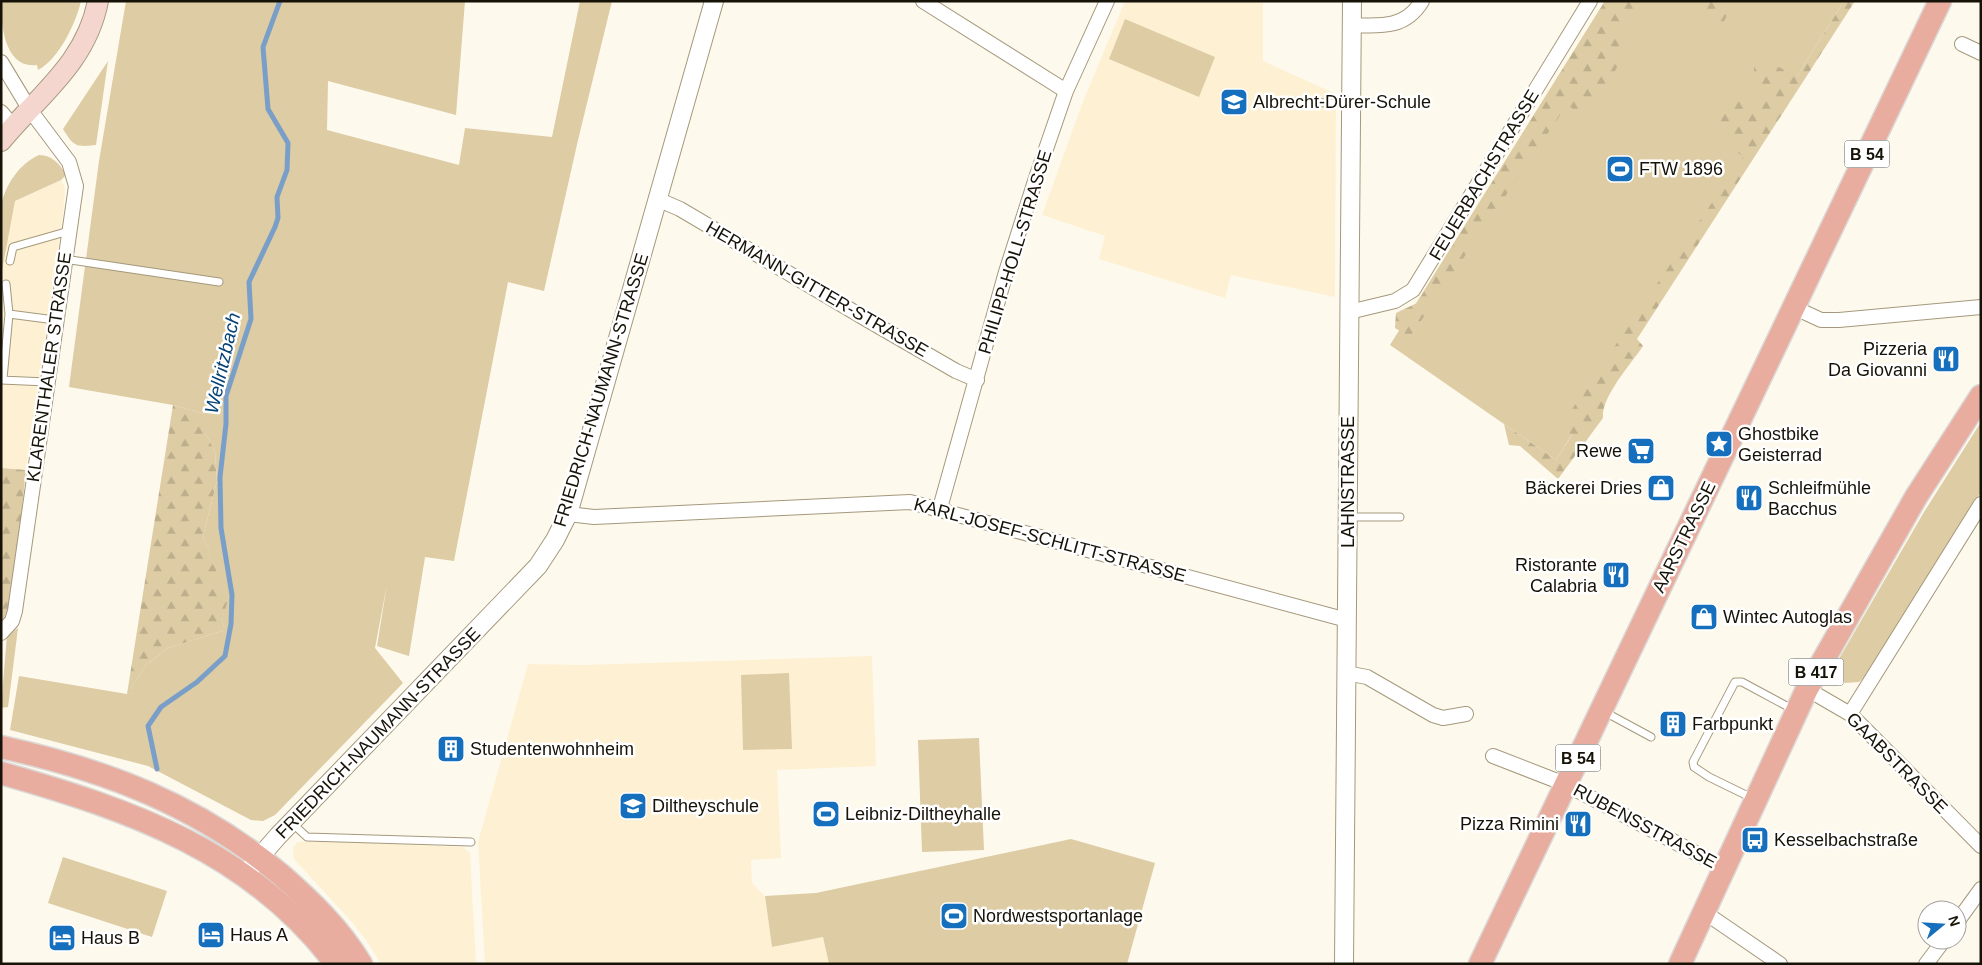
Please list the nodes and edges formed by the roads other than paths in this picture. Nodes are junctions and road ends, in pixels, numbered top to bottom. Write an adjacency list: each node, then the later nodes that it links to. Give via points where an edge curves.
1 (98, 1): 16 (main road, via 78,54)
2 (714, 1): 18 (street, FRIEDRICH-NAUMANN-STRASSE)
3 (923, 1): 13 (street)
4 (1107, 1): 13 (street, PHILIPP-HOLL-STRASSE)
5 (1352, 1): 9 (street, LAHNSTRASSE)
6 (1422, 1): 9 (street, via 1407,18 1392,25)
7 (1590, 1): 26 (street, FEUERBACHSTRASSE, via 1413,290 1395,301)
8 (1940, 1): 24 (main road, AARSTRASSE / B 54)
9 (1352, 25): 15 (street, LAHNSTRASSE)
10 (1962, 44): 11 (street)
11 (1981, 53)
12 (1, 62): 16 (street, KLARENTHALER STRASSE)
13 (1066, 91): 30 (street, PHILIPP-HOLL-STRASSE, via 1006,272)
14 (1281, 102): 15 (lane)
15 (1351, 104): 26 (street, LAHNSTRASSE)
16 (30, 110): 17 (main road); 19 (street, KLARENTHALER STRASSE, via 64,154 74,178 76,186)
17 (5, 126)
18 (657, 199): 30 (street, HERMANN-GITTER-STRASSE, via 680,209); 35 (street, FRIEDRICH-NAUMANN-STRASSE)
19 (69, 231): 20 (street, KLARENTHALER STRASSE); 21 (lane, via 13,247)
20 (64, 258): 22 (lane); 28 (street, KLARENTHALER STRASSE)
21 (10, 262)
22 (219, 282)
23 (6, 284): 27 (lane)
24 (1793, 307): 25 (street, via 1821,320); 42 (main road, AARSTRASSE / B 54)
25 (1981, 307)
26 (1349, 312): 37 (street, LAHNSTRASSE)
27 (9, 314): 28 (lane); 29 (lane)
28 (55, 320): 31 (street, KLARENTHALER STRASSE)
29 (2, 379): 31 (lane)
30 (976, 380): 34 (street, PHILIPP-HOLL-STRASSE)
31 (47, 382): 39 (street, KLARENTHALER STRASSE, via 15,611)
32 (1981, 396): 41 (main road, B 417, via 1916,496)
33 (1981, 504): 45 (street)
34 (940, 508): 35 (street, KARL-JOSEF-SCHLITT-STRASSE, via 910,502 594,517); 38 (street, KARL-JOSEF-SCHLITT-STRASSE)
35 (568, 514): 52 (street, FRIEDRICH-NAUMANN-STRASSE, via 538,566)
36 (1400, 516): 37 (lane)
37 (1348, 517): 38 (street, LAHNSTRASSE)
38 (1347, 620): 40 (street, LAHNSTRASSE)
39 (1, 633)
40 (1346, 673): 44 (street, via 1367,677 1433,715 1444,718); 64 (street, LAHNSTRASSE)
41 (1807, 689): 43 (main road, B 417); 45 (street, GAABSTRASSE)
42 (1601, 710): 46 (lane); 50 (main road, AARSTRASSE / B 54)
43 (1796, 711): 51 (main road, B 417); 51 (lane, via 1742,682 1735,682 1693,762 1709,777)
44 (1466, 714)
45 (1850, 714): 54 (street, GAABSTRASSE)
46 (1651, 736)
47 (1, 747): 55 (main road, via 53,758 142,789 209,824)
48 (1492, 756): 50 (street, RUBENSSTRASSE)
49 (1, 773): 57 (main road, via 111,806 166,828)
50 (1566, 784): 56 (street, RUBENSSTRASSE); 65 (main road, AARSTRASSE / B 54)
51 (1755, 799): 56 (main road, B 417)
52 (291, 822): 53 (lane, via 307,837); 55 (street, FRIEDRICH-NAUMANN-STRASSE)
53 (471, 842)
54 (1981, 846)
55 (260, 857): 57 (street, FRIEDRICH-NAUMANN-STRASSE); 63 (main road, via 321,912)
56 (1724, 868): 60 (main road, B 417)
57 (244, 875): 62 (main road, via 296,918)
58 (1980, 892): 59 (street)
59 (1967, 909)
60 (1704, 912): 66 (main road, B 417); 67 (street)
61 (1936, 950): 68 (street)
62 (336, 964)
63 (361, 964)
64 (1344, 964)
65 (1480, 964)
66 (1680, 964)
67 (1780, 964)
68 (1926, 964)

